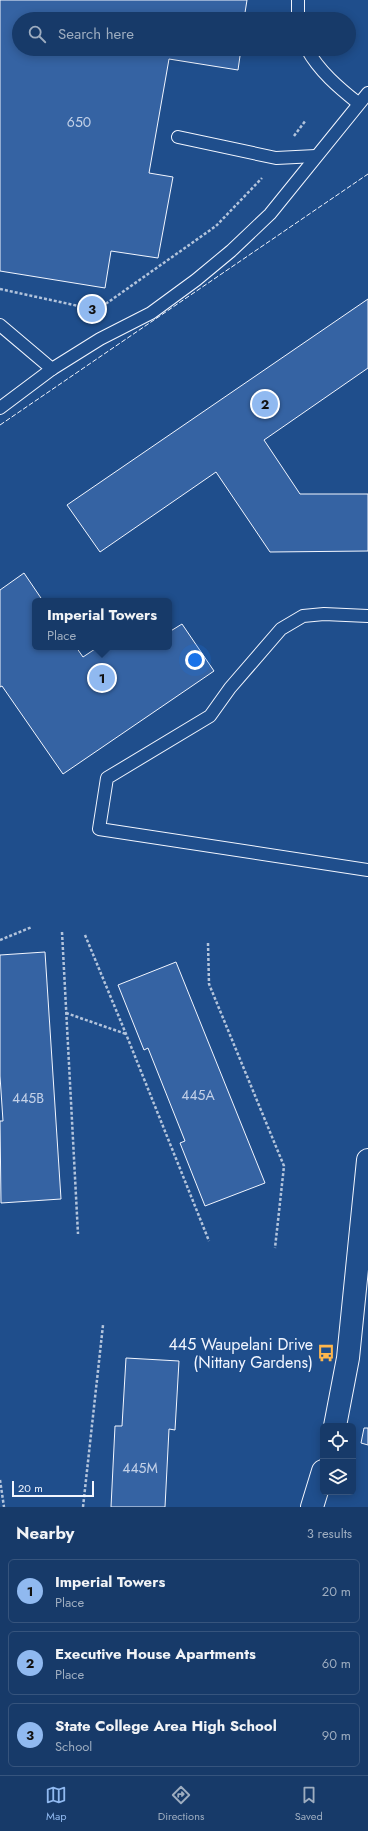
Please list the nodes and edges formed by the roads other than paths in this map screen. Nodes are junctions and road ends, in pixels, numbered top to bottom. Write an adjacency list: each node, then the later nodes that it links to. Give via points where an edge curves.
1 (298, 0): 2 (lane)
2 (298, 12)
3 (310, 56): 5 (lane, via 336,85)
4 (368, 93): 5 (lane)
5 (358, 103): 7 (lane)
6 (178, 137): 7 (lane, via 276,158)
7 (316, 156): 9 (lane, via 270,214 196,280 151,313 100,338)
8 (0, 325): 9 (lane)
9 (52, 369): 10 (lane)
10 (0, 408)
11 (368, 616): 12 (lane, via 303,616 281,629 230,688 210,716 107,778 99,829)
12 (368, 870)
13 (368, 1160): 14 (street, via 349,1352)
14 (336, 1423)
15 (320, 1481): 16 (street)
16 (312, 1507)

